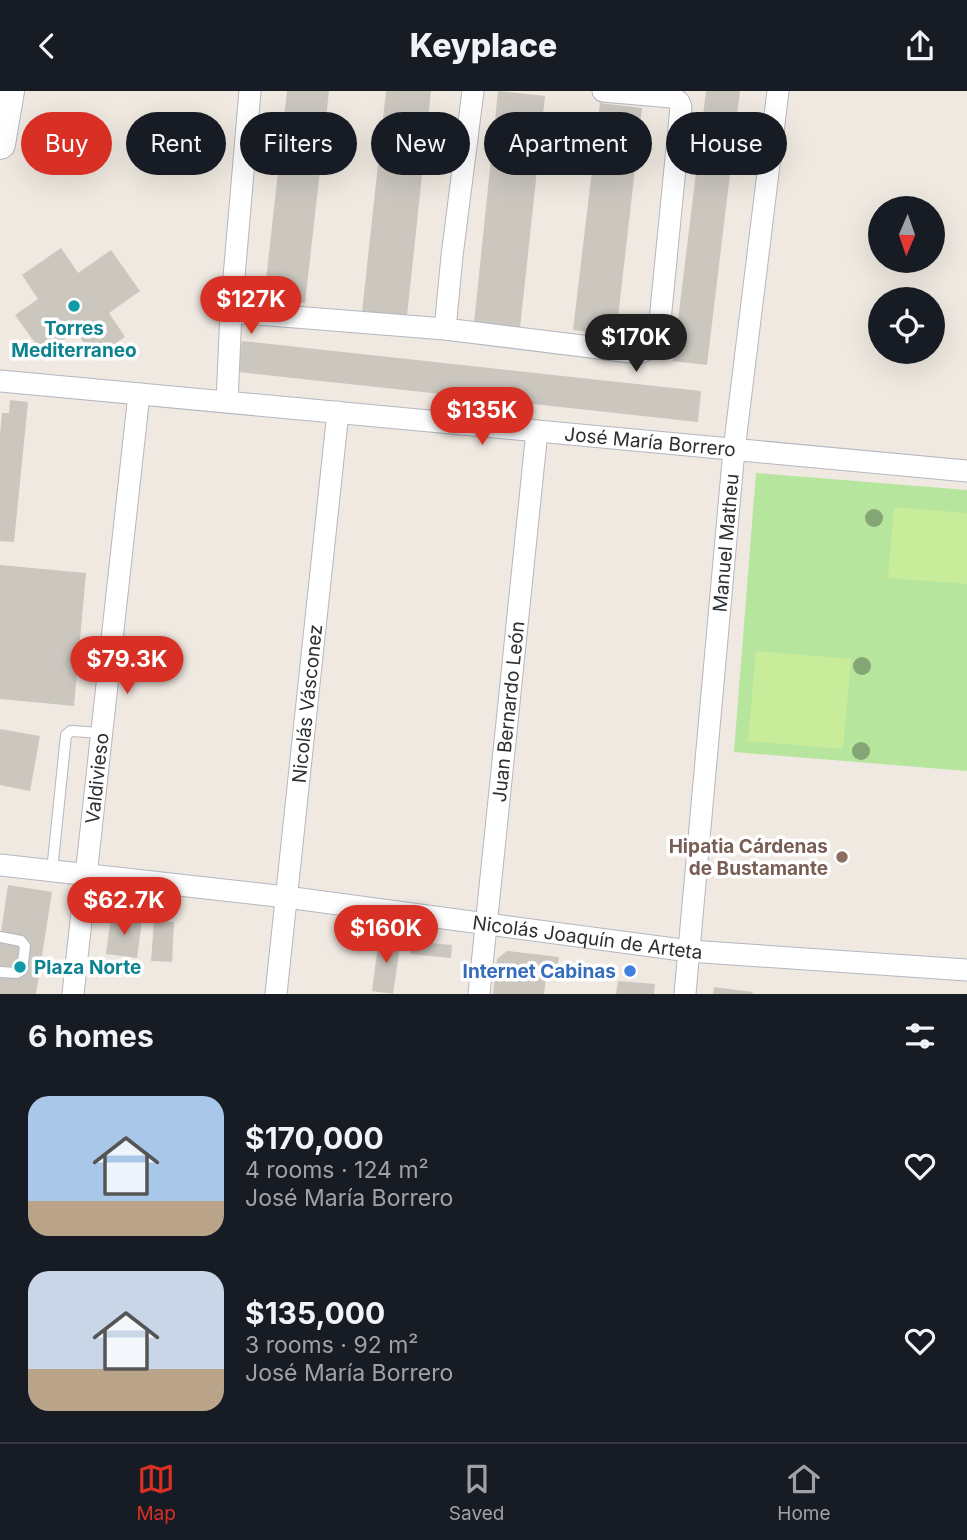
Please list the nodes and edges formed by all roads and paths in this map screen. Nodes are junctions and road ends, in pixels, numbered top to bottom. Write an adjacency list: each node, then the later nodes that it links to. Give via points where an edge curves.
1 (9, 91): 6 (main road)
2 (250, 91): 7 (street)
3 (473, 91): 8 (street)
4 (603, 91): 8 (street, via 672,97 681,107 658,341 639,353)
5 (778, 91): 14 (street, Manuel Matheu)
6 (0, 144)
7 (231, 312): 8 (street); 11 (street)
8 (445, 329)
9 (0, 381): 10 (street, José María Borrero)
10 (139, 394): 11 (street, José María Borrero); 16 (street, Valdivieso)
11 (227, 402): 12 (street, José María Borrero)
12 (338, 412): 13 (street, José María Borrero); 20 (street, Nicolás Vásconez)
13 (537, 431): 14 (street, José María Borrero); 21 (street, Juan Bernardo León)
14 (734, 450): 15 (street, José María Borrero); 23 (street, Manuel Matheu)
15 (967, 471)
16 (102, 733): 18 (lane, via 71,731 66,735); 19 (street, Valdivieso)
17 (0, 865): 18 (street, Nicolás Joaquín de Arteta)
18 (52, 871): 19 (street, Nicolás Joaquín de Arteta)
19 (86, 876): 20 (street, Nicolás Joaquín de Arteta); 26 (street, Valdivieso)
20 (286, 897): 21 (street, Nicolás Joaquín de Arteta); 27 (street, Nicolás Vásconez)
21 (486, 924): 23 (street, Nicolás Joaquín de Arteta); 28 (street, Juan Bernardo León)
22 (0, 937): 25 (lane, via 25,946 22,970)
23 (689, 951): 24 (street, Nicolás Joaquín de Arteta); 29 (street, Manuel Matheu)
24 (967, 969)
25 (0, 972)
26 (73, 994)
27 (276, 994)
28 (479, 994)
29 (685, 994)

